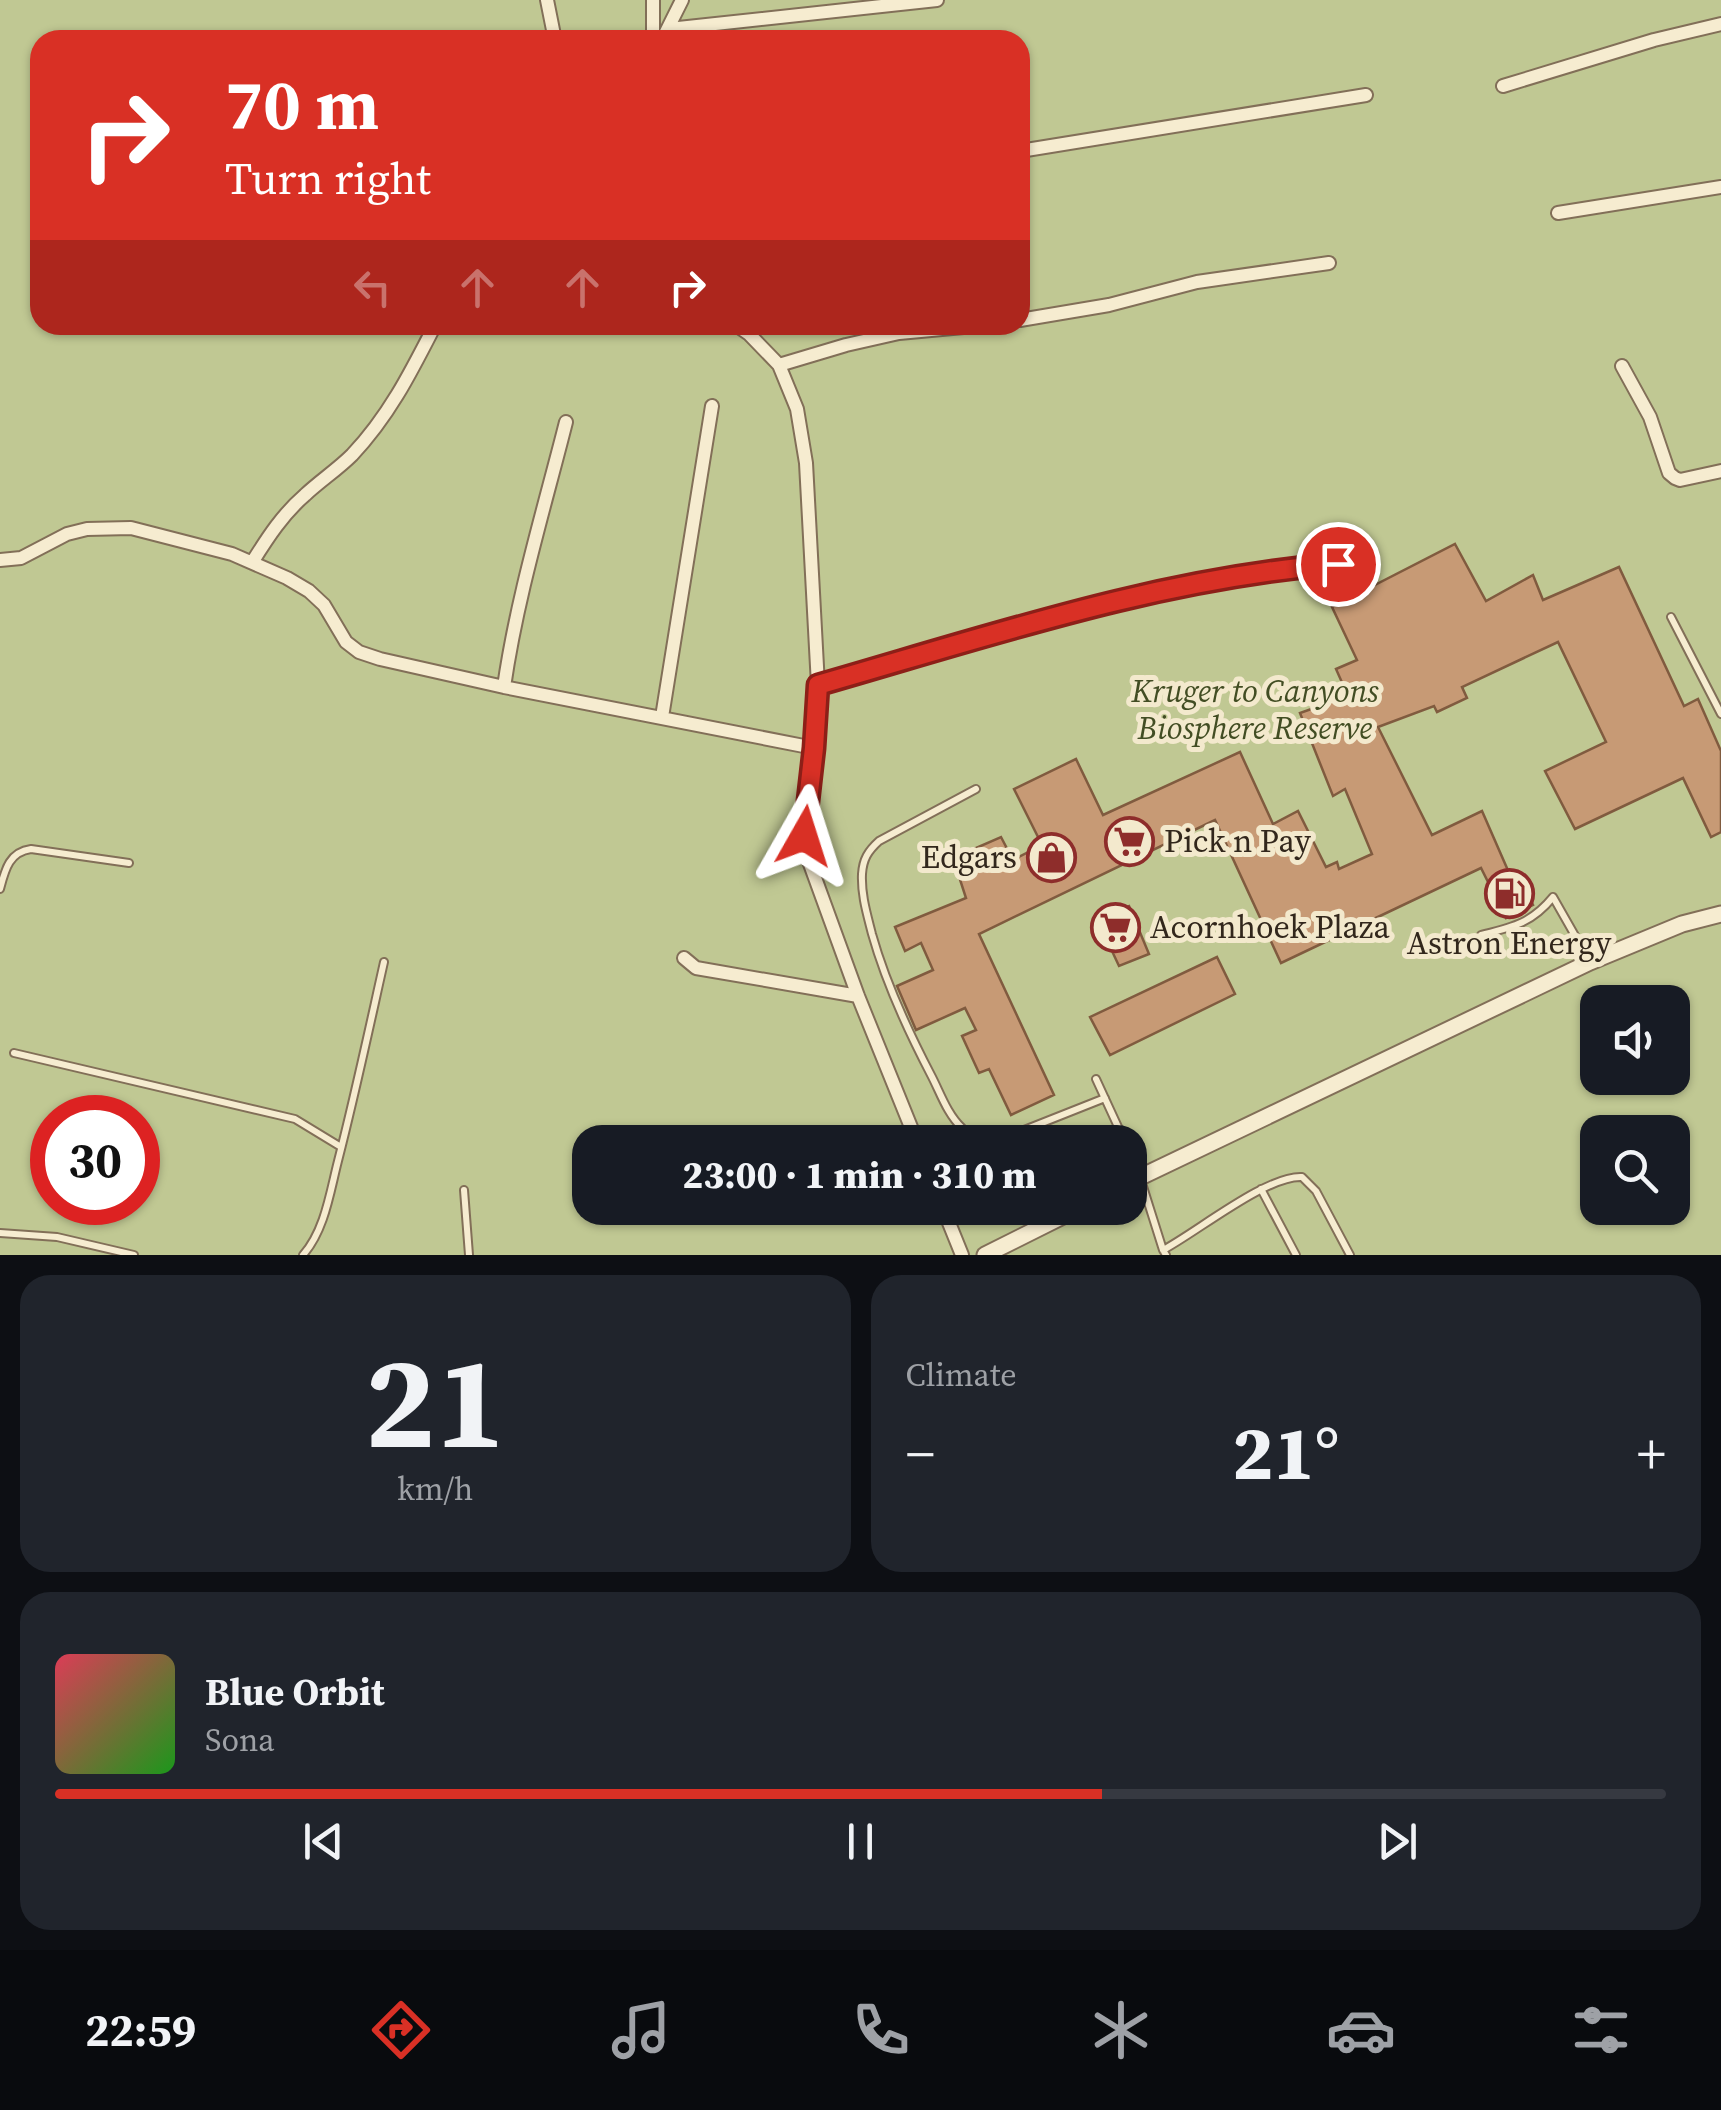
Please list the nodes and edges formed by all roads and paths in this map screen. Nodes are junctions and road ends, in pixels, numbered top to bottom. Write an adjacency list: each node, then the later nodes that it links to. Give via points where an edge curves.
1 (547, 0): 6 (street)
2 (654, 0): 7 (street)
3 (682, 0): 8 (street)
4 (937, 0): 9 (street)
5 (1721, 24): 10 (street)
6 (552, 30)
7 (654, 30)
8 (667, 30)
9 (697, 30)
10 (1503, 86)
11 (1366, 95): 12 (street)
12 (1030, 149)
13 (1721, 187): 14 (street)
14 (1558, 213)
15 (1329, 263): 16 (street, via 1197,282)
16 (1030, 318)
17 (430, 335): 26 (street, via 370,434 283,517)
18 (750, 335): 20 (street)
19 (890, 335): 20 (street)
20 (780, 365): 29 (street, via 806,463)
21 (1622, 366): 24 (street, via 1674,478)
22 (712, 406): 32 (street)
23 (566, 422): 30 (street)
24 (1721, 471)
25 (0, 560): 26 (street, via 21,558 77,531 111,528)
26 (252, 561): 30 (street, via 309,591 359,652)
27 (1338, 564): 29 (street, via 1138,594)
28 (1671, 617): 31 (lane)
29 (818, 685): 33 (street)
30 (504, 687): 32 (street)
31 (1721, 714)
32 (662, 716): 33 (street)
33 (814, 748): 42 (street, via 806,852)
34 (976, 789): 45 (lane, via 879,841 864,859 864,904 904,1024 952,1116 973,1136 1004,1138)
35 (130, 862): 36 (lane, via 21,851 9,861)
36 (0, 889)
37 (1721, 914): 41 (street)
38 (1482, 935): 41 (lane, via 1529,920 1553,897)
39 (684, 958): 42 (street, via 696,968)
40 (384, 962): 48 (lane)
41 (1590, 962): 49 (street)
42 (858, 996): 46 (street)
43 (14, 1053): 48 (lane, via 295,1119)
44 (1096, 1079): 45 (lane)
45 (1105, 1098): 47 (lane)
46 (910, 1125)
47 (1117, 1125)
48 (342, 1147): 58 (lane, via 324,1213)
49 (1147, 1174)
50 (464, 1190): 59 (lane)
51 (1261, 1190): 56 (lane); 62 (lane); 63 (lane, via 1302,1176)
52 (1147, 1210): 56 (lane)
53 (950, 1225): 60 (street)
54 (1046, 1225): 61 (street)
55 (0, 1233): 57 (lane, via 57,1237)
56 (1164, 1252)
57 (134, 1255)
58 (303, 1255)
59 (470, 1255)
60 (962, 1255)
61 (985, 1255)
62 (1296, 1255)
63 (1350, 1255)

